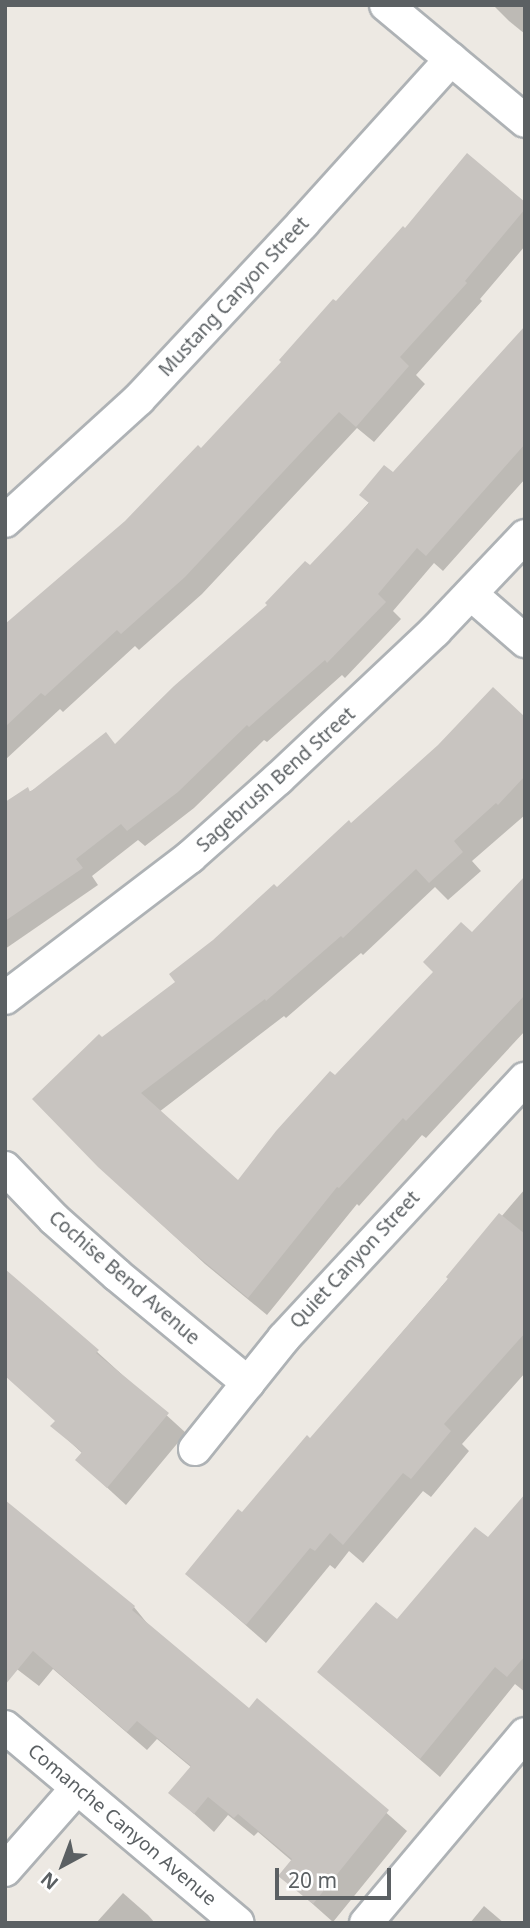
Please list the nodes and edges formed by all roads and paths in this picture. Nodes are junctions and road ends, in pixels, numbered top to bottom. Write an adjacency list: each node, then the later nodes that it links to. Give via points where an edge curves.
1 (386, 5): 2 (street)
2 (451, 59): 3 (street); 4 (street, Mustang Canyon Street, via 139,398)
3 (525, 121)
4 (5, 522)
5 (525, 536): 6 (street, Sagebrush Bend Street)
6 (471, 594): 7 (street); 8 (street, Sagebrush Bend Street, via 356,707 190,857)
7 (525, 641)
8 (5, 998)
9 (525, 1079): 11 (street, Quiet Canyon Street, via 382,1230)
10 (5, 1168): 11 (street, Cochise Bend Avenue, via 117,1275)
11 (248, 1383): 12 (street, Quiet Canyon Street)
12 (195, 1449)
13 (5, 1727): 15 (street, Comanche Canyon Avenue)
14 (525, 1734): 18 (street)
15 (77, 1788): 16 (street); 17 (street, Comanche Canyon Avenue)
16 (5, 1870)
17 (238, 1923)
18 (366, 1923)

